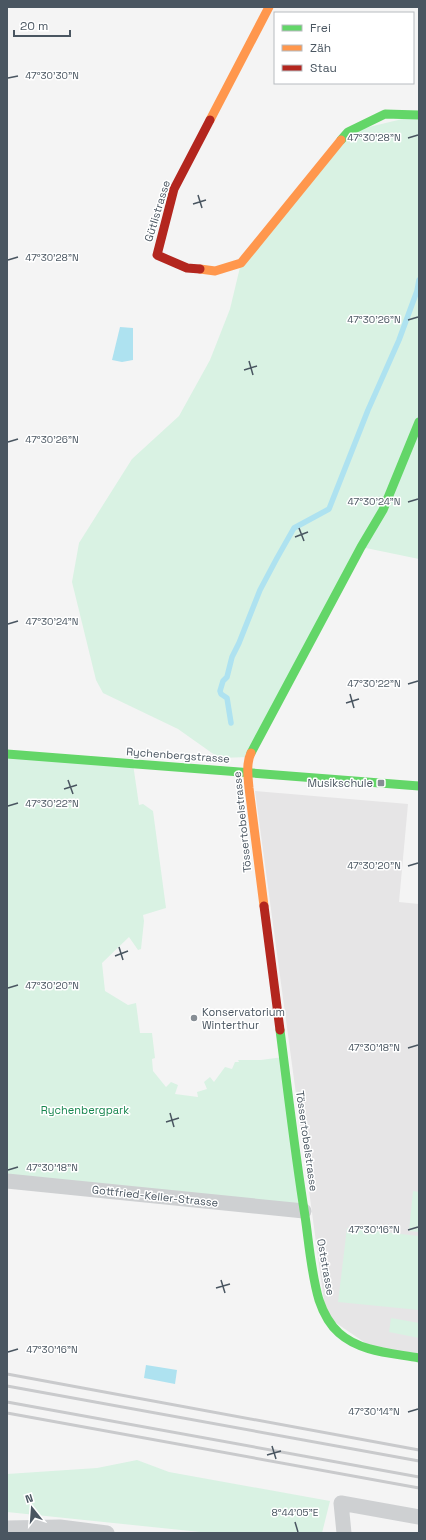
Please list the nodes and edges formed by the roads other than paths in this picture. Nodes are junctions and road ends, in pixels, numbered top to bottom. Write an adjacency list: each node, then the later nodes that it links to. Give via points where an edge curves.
1 (269, 7): 2 (street, Gütlistrasse, via 174,189 157,255 188,268 215,271 241,263 348,132 385,114)
2 (419, 115)
3 (419, 422): 5 (street, Tössertobelstrasse, via 383,510 249,757)
4 (7, 754): 5 (street, Rychenbergstrasse)
5 (248, 772): 6 (street, Rychenbergstrasse); 8 (street, Tössertobelstrasse)
6 (419, 786)
7 (7, 1181): 8 (street, Gottfried-Keller-Strasse)
8 (304, 1211): 9 (street, Oststrasse, via 319,1299 332,1325 345,1338 363,1347)
9 (419, 1358)
10 (419, 1517): 13 (street, via 341,1503)
11 (7, 1528): 12 (street, via 60,1528)
12 (107, 1533)
13 (344, 1533)

